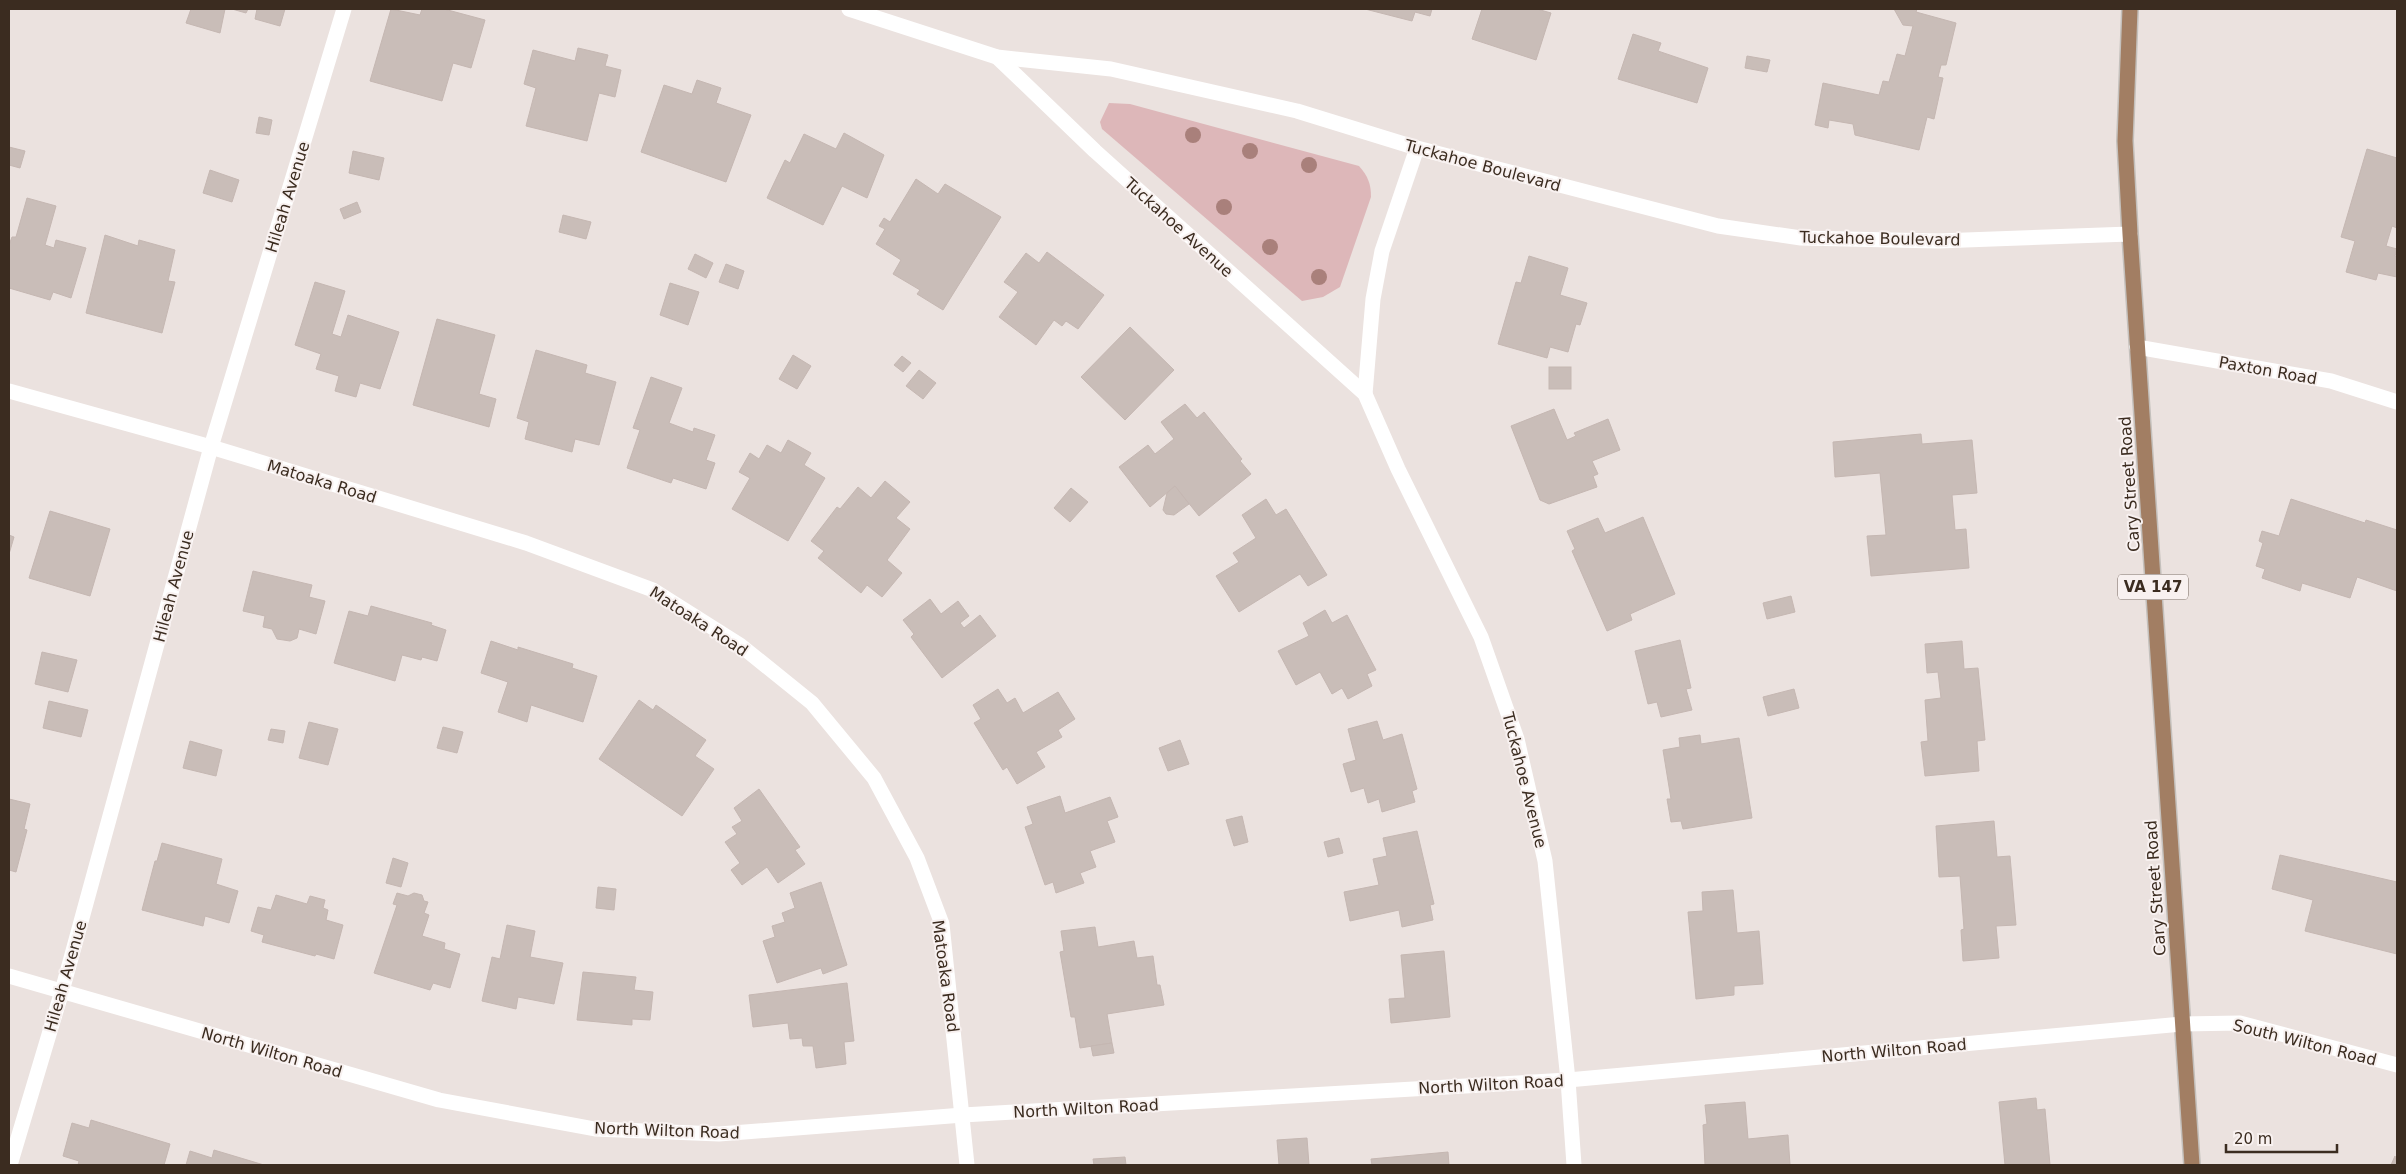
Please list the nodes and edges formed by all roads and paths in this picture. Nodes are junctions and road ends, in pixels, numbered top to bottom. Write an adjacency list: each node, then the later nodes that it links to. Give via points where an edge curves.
1 (344, 9): 11 (street, Hileah Avenue)
2 (849, 9): 4 (street, Tuckahoe Boulevard)
3 (2130, 9): 6 (main road, Cary Street Road / VA 147, via 2125,141)
4 (997, 57): 5 (street, Tuckahoe Boulevard, via 1111,69 1297,111); 9 (street, Tuckahoe Avenue, via 1095,151)
5 (1417, 148): 6 (street, Tuckahoe Boulevard, via 1718,226 1801,238 1938,241); 9 (street, Tuckahoe Avenue, via 1382,252 1373,299)
6 (2130, 234): 7 (main road, Cary Street Road / VA 147)
7 (2137, 347): 10 (street, Paxton Road, via 2331,381); 14 (main road, Cary Street Road / VA 147)
8 (9, 390): 11 (street, Matoaka Road)
9 (1365, 394): 16 (street, Tuckahoe Avenue, via 1481,637 1518,739 1545,861)
10 (2397, 402)
11 (211, 447): 13 (street, Hileah Avenue); 17 (street, Matoaka Road, via 526,543 653,590 740,645 812,704 874,778 918,858 942,924)
12 (9, 976): 13 (street, North Wilton Road)
13 (62, 991): 17 (street, North Wilton Road, via 439,1100 595,1129 719,1134); 18 (street, Hileah Avenue)
14 (2182, 1024): 15 (street, South Wilton Road, via 2240,1023); 16 (street, North Wilton Road); 21 (main road, Cary Street Road / VA 147)
15 (2397, 1065)
16 (1568, 1080): 17 (street, North Wilton Road); 20 (street, Tuckahoe Avenue)
17 (963, 1115): 19 (street, Matoaka Road)
18 (10, 1165)
19 (967, 1165)
20 (1574, 1165)
21 (2192, 1165)

